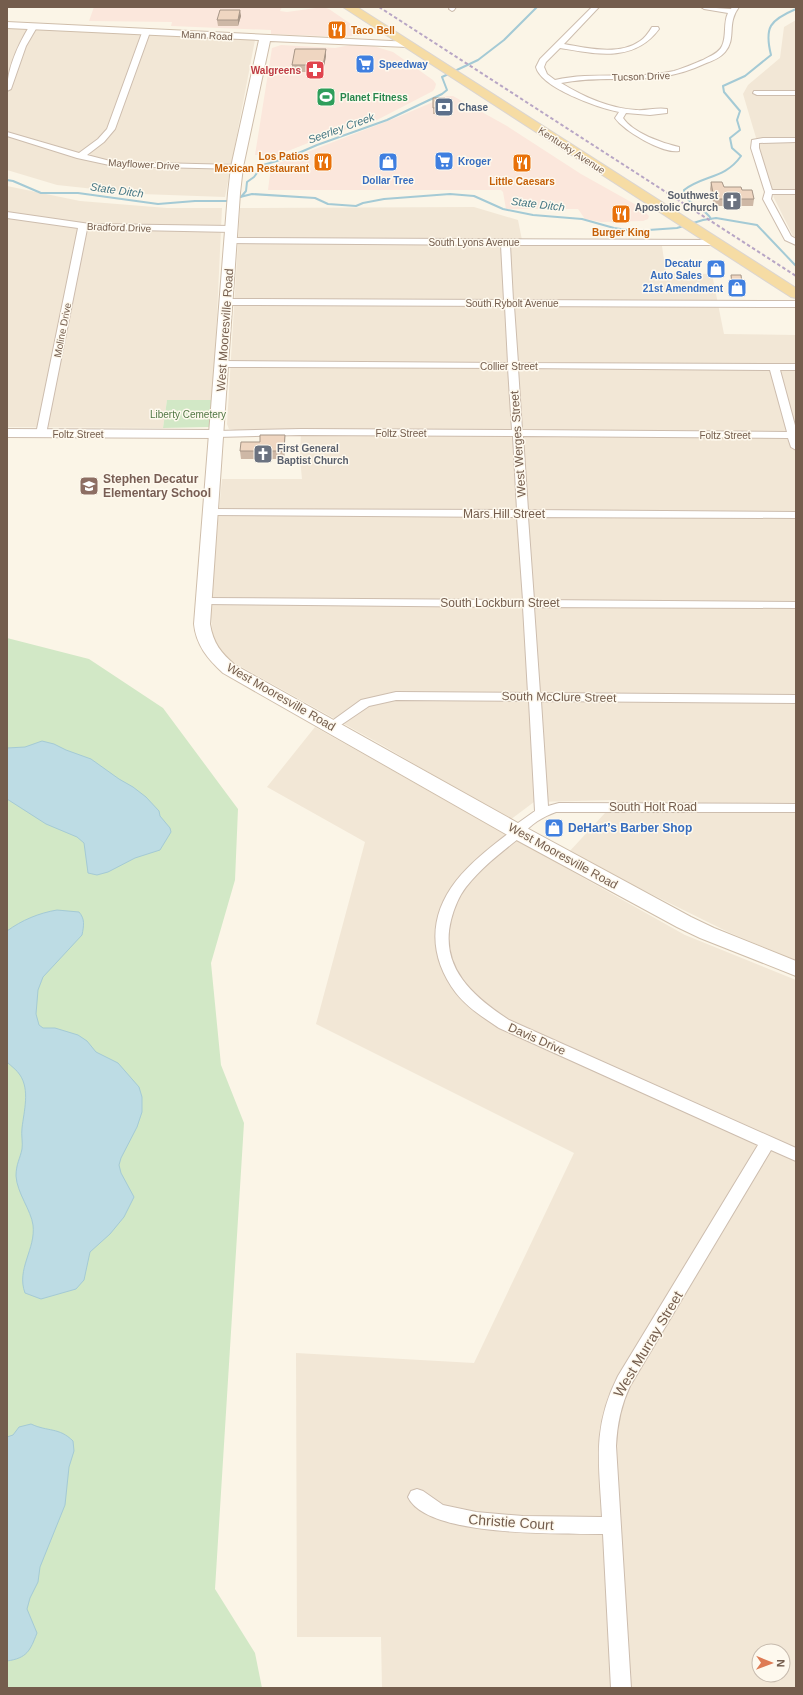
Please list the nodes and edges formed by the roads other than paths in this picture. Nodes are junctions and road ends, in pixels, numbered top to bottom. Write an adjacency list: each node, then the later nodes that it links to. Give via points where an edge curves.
1 (349, 7): 10 (main road, Kentucky Avenue)
2 (596, 7): 11 (street)
3 (704, 7): 4 (street)
4 (734, 9): 12 (street, Tucson Drive, via 728,18 728,41 724,49 687,71 657,77 587,77)
5 (7, 25): 6 (main road, Mann Road)
6 (32, 26): 8 (main road, Mann Road); 13 (street)
7 (655, 29): 11 (street, via 641,43 623,49 596,50)
8 (146, 32): 9 (main road, Mann Road); 21 (street, via 111,129 106,138)
9 (264, 38): 10 (main road, Mann Road); 22 (main road, West Mooresville Road)
10 (407, 44): 30 (main road, Kentucky Avenue)
11 (558, 45): 12 (street, via 543,60 540,67 544,75)
12 (554, 82): 17 (street, via 587,101)
13 (7, 89)
14 (757, 93): 15 (street)
15 (796, 93)
16 (664, 110): 17 (street, via 645,113)
17 (624, 111): 20 (street, via 619,118 623,124 660,145)
18 (7, 134): 21 (street, Mayflower Drive)
19 (796, 140): 23 (street, via 755,142)
20 (676, 149)
21 (80, 156): 22 (street, Mayflower Drive, via 128,165)
22 (237, 167): 27 (main road, West Mooresville Road)
23 (769, 192): 24 (street); 28 (street, via 767,199 788,238)
24 (796, 192)
25 (7, 215): 26 (street, Bradford Drive)
26 (83, 226): 27 (street, Bradford Drive); 40 (street, Moline Drive)
27 (232, 235): 29 (street, South Lyons Avenue); 32 (main road, West Mooresville Road)
28 (794, 241)
29 (505, 242): 30 (street, South Lyons Avenue); 33 (street, West Werges Street)
30 (717, 243): 31 (main road, Kentucky Avenue)
31 (796, 294)
32 (227, 302): 33 (street, South Rybolt Avenue); 35 (main road, West Mooresville Road)
33 (508, 303): 34 (street, South Rybolt Avenue); 36 (street, West Werges Street)
34 (796, 304)
35 (222, 364): 36 (street, Collier Street); 41 (main road, West Mooresville Road)
36 (513, 366): 37 (street, Collier Street); 42 (street, West Werges Street)
37 (774, 367): 38 (street, Collier Street); 43 (street)
38 (796, 367)
39 (7, 434): 40 (street, Foltz Street)
40 (41, 434): 41 (street, Foltz Street)
41 (217, 434): 42 (street, Foltz Street); 45 (main road, West Mooresville Road)
42 (517, 434): 43 (street, Foltz Street); 46 (street, West Werges Street)
43 (794, 435): 44 (street)
44 (796, 447)
45 (212, 512): 46 (street, Mars Hill Street); 48 (main road, West Mooresville Road)
46 (523, 514): 47 (street, Mars Hill Street); 49 (street, West Werges Street)
47 (796, 515)
48 (204, 601): 49 (street, South Lockburn Street); 53 (main road, West Mooresville Road, via 204,638 207,647 216,658 229,669)
49 (528, 603): 50 (street, South Lockburn Street); 51 (street, West Werges Street)
50 (796, 604)
51 (535, 697): 52 (street, South McClure Street); 53 (street, South McClure Street, via 394,696 364,703); 55 (street, West Werges Street)
52 (796, 699)
53 (331, 726): 56 (main road, West Mooresville Road)
54 (796, 808): 55 (street, South Holt Road, via 582,806 554,808)
55 (542, 813): 56 (street, South Holt Road)
56 (517, 832): 57 (main road, West Mooresville Road, via 684,922); 58 (street, Davis Drive, via 480,863 456,892 448,907 442,926 442,951 452,976 462,991 481,1009 504,1024)
57 (796, 969)
58 (768, 1142): 59 (street, Davis Drive); 61 (street, West Murray Street, via 615,1399 608,1425 607,1446)
59 (796, 1155)
60 (417, 1497): 61 (street, Christie Court, via 442,1513 476,1520)
61 (611, 1526): 62 (street, West Murray Street)
62 (621, 1688)

